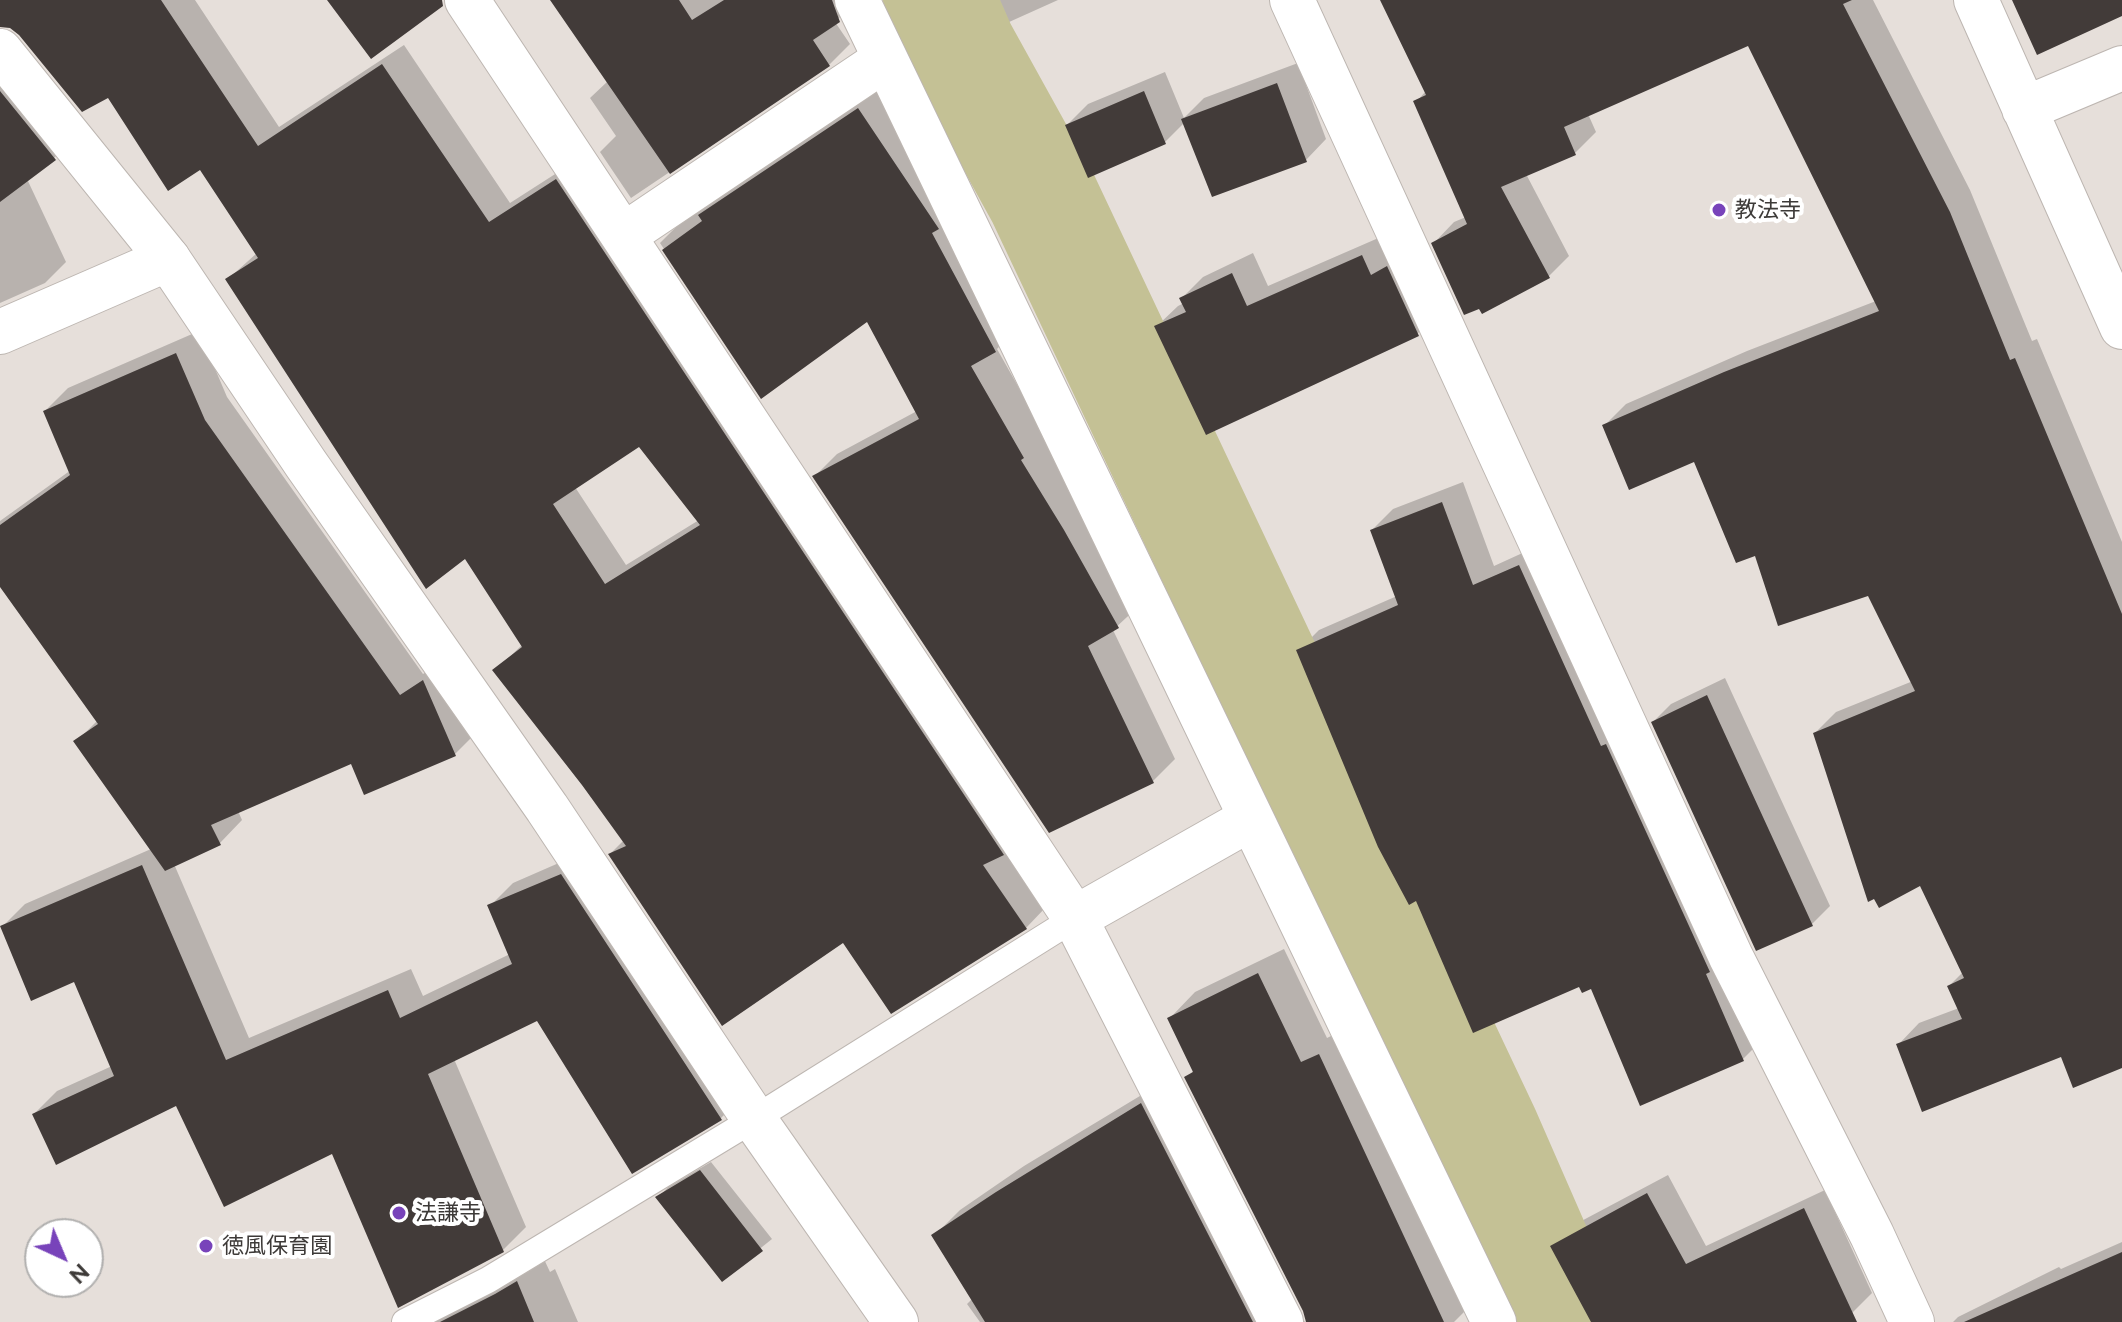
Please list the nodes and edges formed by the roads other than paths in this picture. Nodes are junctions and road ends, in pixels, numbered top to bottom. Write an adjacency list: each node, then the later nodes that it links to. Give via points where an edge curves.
1 (467, 0): 9 (street)
2 (857, 0): 6 (street)
3 (1292, 0): 20 (street, via 1731,957)
4 (1976, 0): 8 (street)
5 (0, 51): 10 (street)
6 (884, 60): 9 (street); 13 (street)
7 (2122, 69): 8 (street)
8 (2024, 109): 11 (street)
9 (624, 235): 14 (street)
10 (168, 259): 12 (street); 15 (street, via 547,808)
11 (2122, 327)
12 (0, 332)
13 (1250, 819): 14 (street); 19 (street)
14 (1075, 918): 15 (lane); 18 (street)
15 (754, 1119): 16 (lane, via 488,1280); 17 (street)
16 (405, 1322)
17 (896, 1322)
18 (1281, 1322)
19 (1494, 1322)
20 (1912, 1322)

